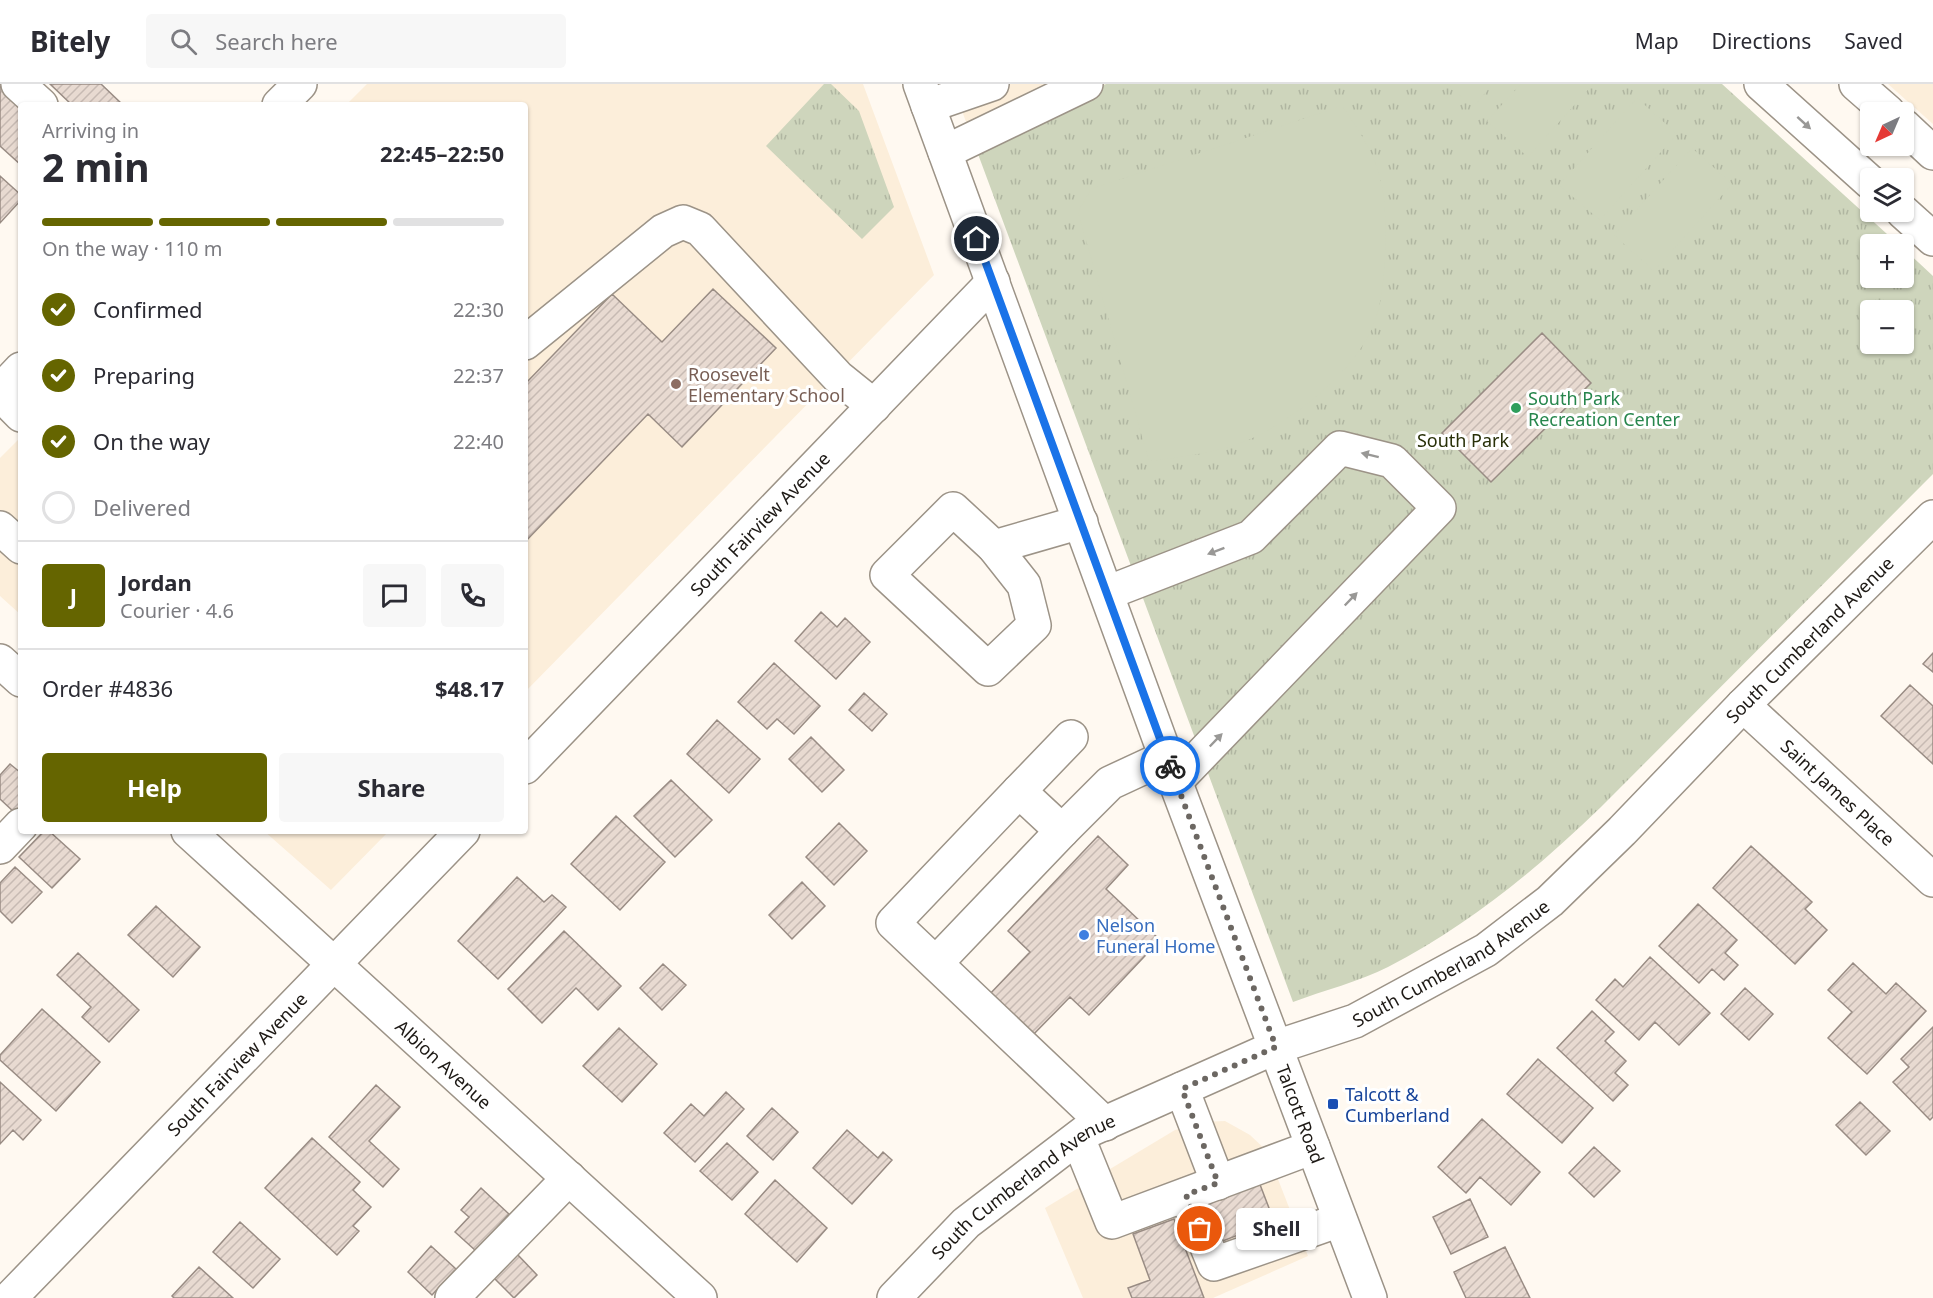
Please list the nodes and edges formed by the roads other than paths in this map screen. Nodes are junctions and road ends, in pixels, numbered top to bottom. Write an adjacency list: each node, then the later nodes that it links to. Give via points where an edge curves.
1 (18, 84): 8 (street)
2 (300, 84): 9 (street)
3 (992, 84): 7 (street)
4 (1086, 84): 12 (street)
5 (1761, 84): 14 (street, one-way to 14)
6 (1856, 84): 10 (street)
7 (924, 95): 12 (street, Talcott Road)
8 (38, 102)
9 (282, 102)
10 (1877, 102)
11 (1914, 135): 13 (street)
12 (945, 152): 17 (street, Talcott Road)
13 (1933, 153)
14 (1860, 173)
15 (1914, 222): 16 (street)
16 (1933, 239)
17 (993, 282): 21 (street, South Fairview Avenue); 23 (street, Talcott Road)
18 (528, 342): 21 (street, via 663,231 682,222 700,229 838,377)
19 (8, 376): 20 (street)
20 (18, 406)
21 (874, 406): 32 (street, South Fairview Avenue)
22 (1933, 517): 30 (street, South Cumberland Avenue)
23 (1081, 522): 26 (street); 27 (street, Talcott Road)
24 (0, 528): 25 (street)
25 (18, 544)
26 (994, 547): 26 (street, via 953,509 887,575 988,669 1034,625 1024,585)
27 (1107, 593): 33 (street, Talcott Road); 33 (street, one-way to 27, via 1439,508 1392,460 1340,448 1251,537)
28 (0, 661): 29 (street)
29 (18, 677)
30 (1743, 705): 40 (street, Saint James Place); 43 (street, South Cumberland Avenue, via 1550,901 1486,950 1355,1021)
31 (1071, 737): 34 (street)
32 (528, 764)
33 (1171, 769): 36 (street, via 1110,783); 43 (street, Talcott Road)
34 (1019, 791): 36 (street); 42 (street, via 893,923)
35 (18, 828): 39 (street)
36 (1062, 831): 42 (street)
37 (191, 834): 41 (street, Albion Avenue)
38 (460, 834): 41 (street, South Fairview Avenue)
39 (0, 847)
40 (1933, 880)
41 (335, 963): 47 (street, Albion Avenue); 51 (street, South Fairview Avenue)
42 (936, 963): 45 (street)
43 (1276, 1047): 44 (street, South Cumberland Avenue); 46 (street, Talcott Road)
44 (1182, 1089): 45 (street, South Cumberland Avenue); 48 (street)
45 (1092, 1131): 49 (street, via 1112,1222); 54 (street, South Cumberland Avenue, via 966,1223)
46 (1313, 1147): 48 (street); 50 (street, Talcott Road)
47 (569, 1178): 52 (street); 53 (street, Albion Avenue)
48 (1218, 1183): 49 (street)
49 (1186, 1195): 50 (street, via 1214,1264)
50 (1341, 1220): 55 (street, Talcott Road)
51 (10, 1298)
52 (452, 1298)
53 (700, 1298)
54 (894, 1298)
55 (1370, 1298)

